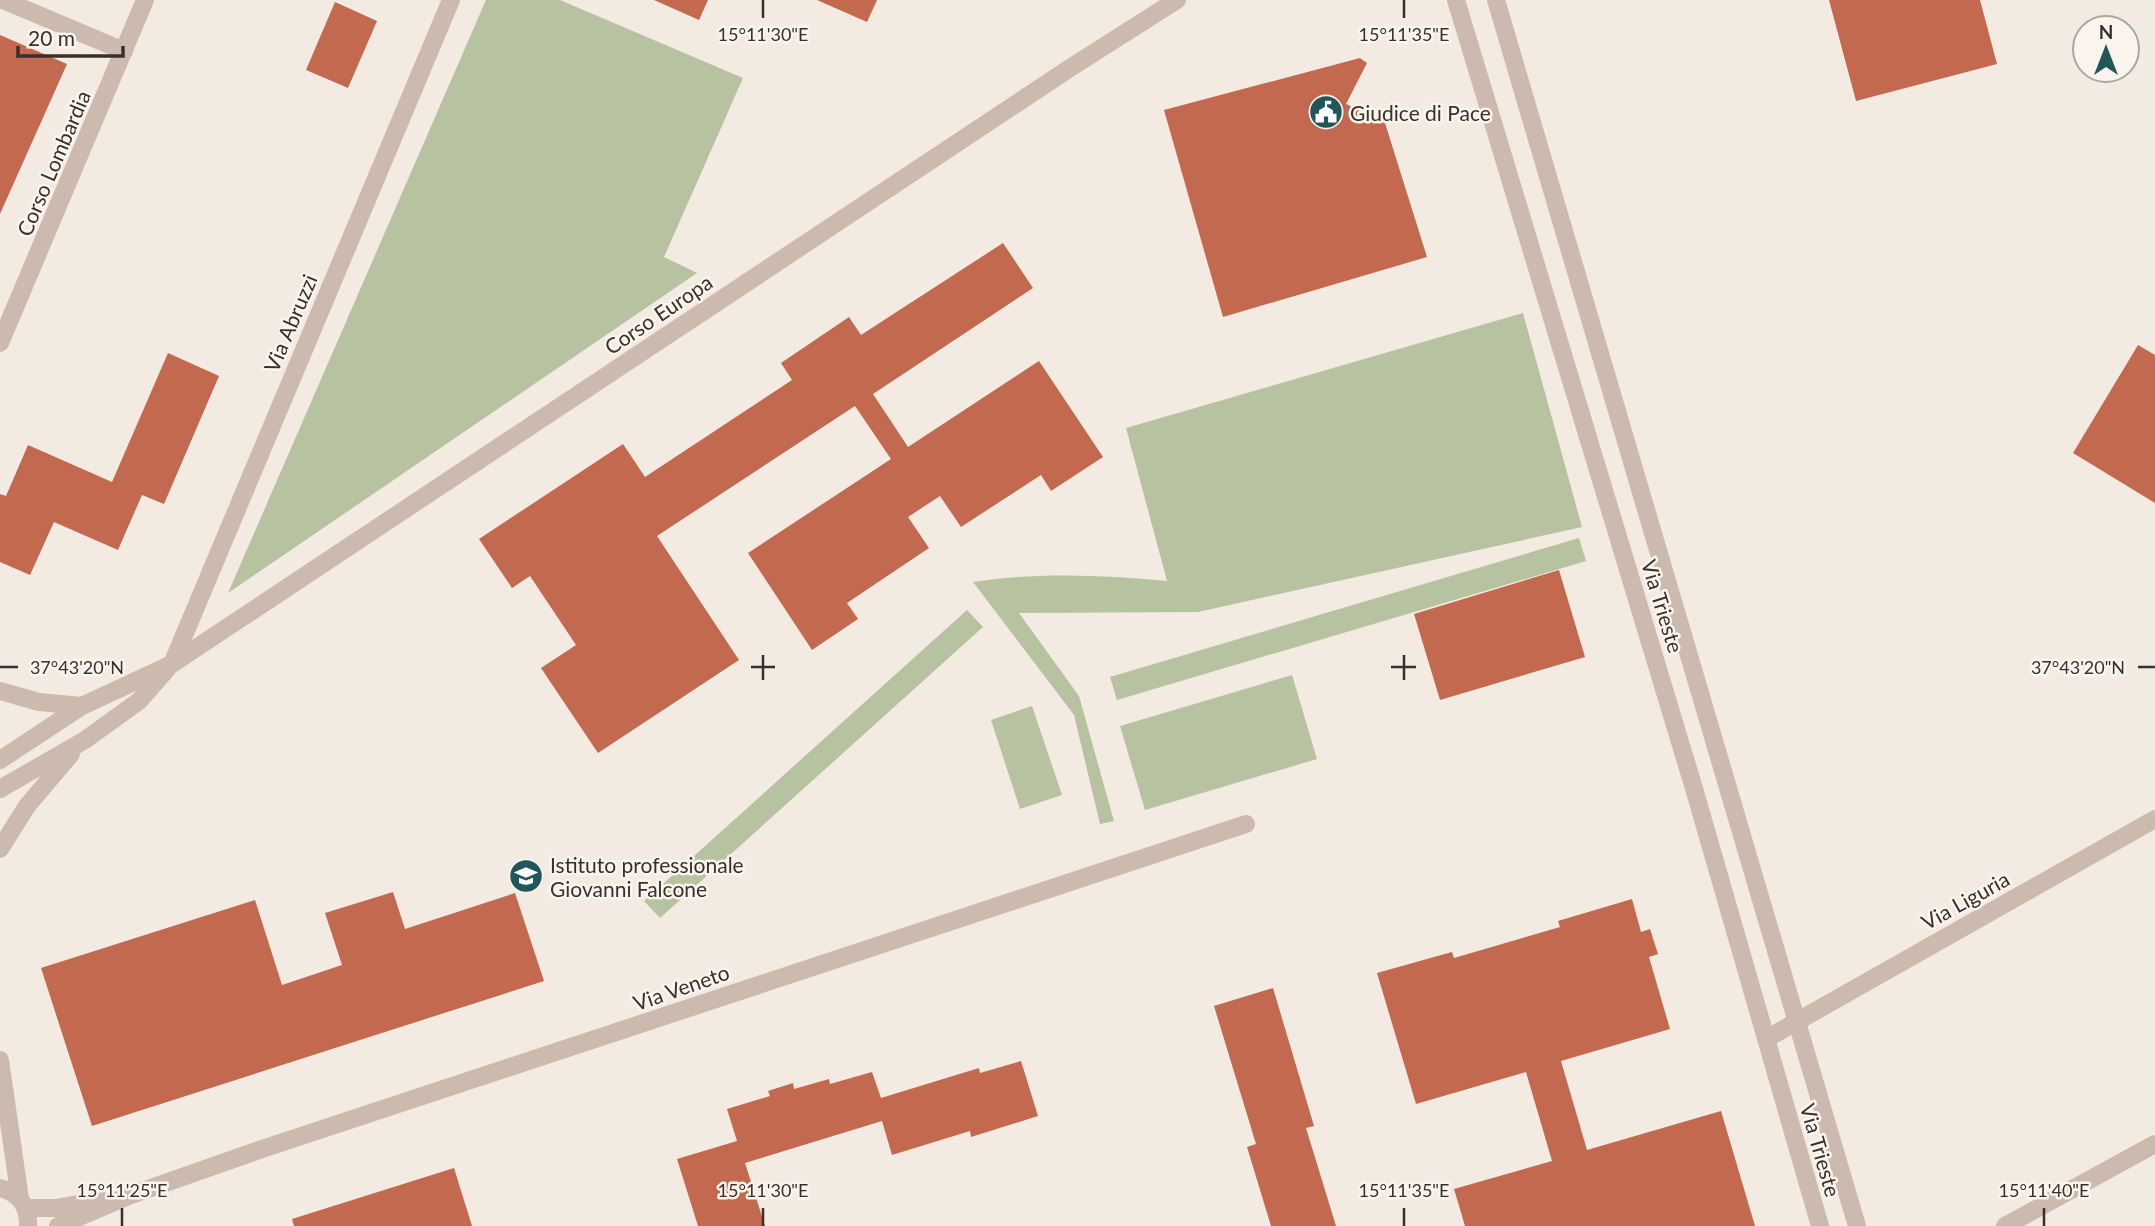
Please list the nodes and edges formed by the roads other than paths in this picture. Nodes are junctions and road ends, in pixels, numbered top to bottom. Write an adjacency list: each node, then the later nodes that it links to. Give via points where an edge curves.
1 (4, 0): 7 (street)
2 (145, 0): 7 (street, Corso Lombardia)
3 (451, 0): 9 (street, Via Abruzzi)
4 (1456, 0): 19 (street, Via Trieste)
5 (1496, 0): 18 (street, Via Trieste)
6 (1174, 1): 9 (street, Corso Europa)
7 (124, 51): 8 (street, Corso Lombardia)
8 (0, 343)
9 (172, 664): 11 (street, Corso Europa); 12 (street, Corso Europa, via 139,701)
10 (0, 691): 11 (street, via 40,702)
11 (82, 706): 13 (street, Corso Europa)
12 (85, 740): 14 (street, Corso Europa); 17 (street, via 27,806)
13 (0, 760)
14 (0, 789)
15 (2155, 819): 18 (street, Via Liguria)
16 (1245, 824): 23 (street, Via Veneto)
17 (0, 849)
18 (1797, 1021): 19 (street, Via Liguria); 28 (street, Via Trieste)
19 (1766, 1039): 27 (street, Via Trieste)
20 (0, 1060): 24 (street)
21 (2155, 1144): 29 (street)
22 (0, 1188): 24 (street)
23 (131, 1195): 24 (street, via 56,1208); 26 (street)
24 (23, 1203): 25 (street)
25 (28, 1226)
26 (58, 1226)
27 (1820, 1226)
28 (1857, 1226)
29 (2005, 1226)

